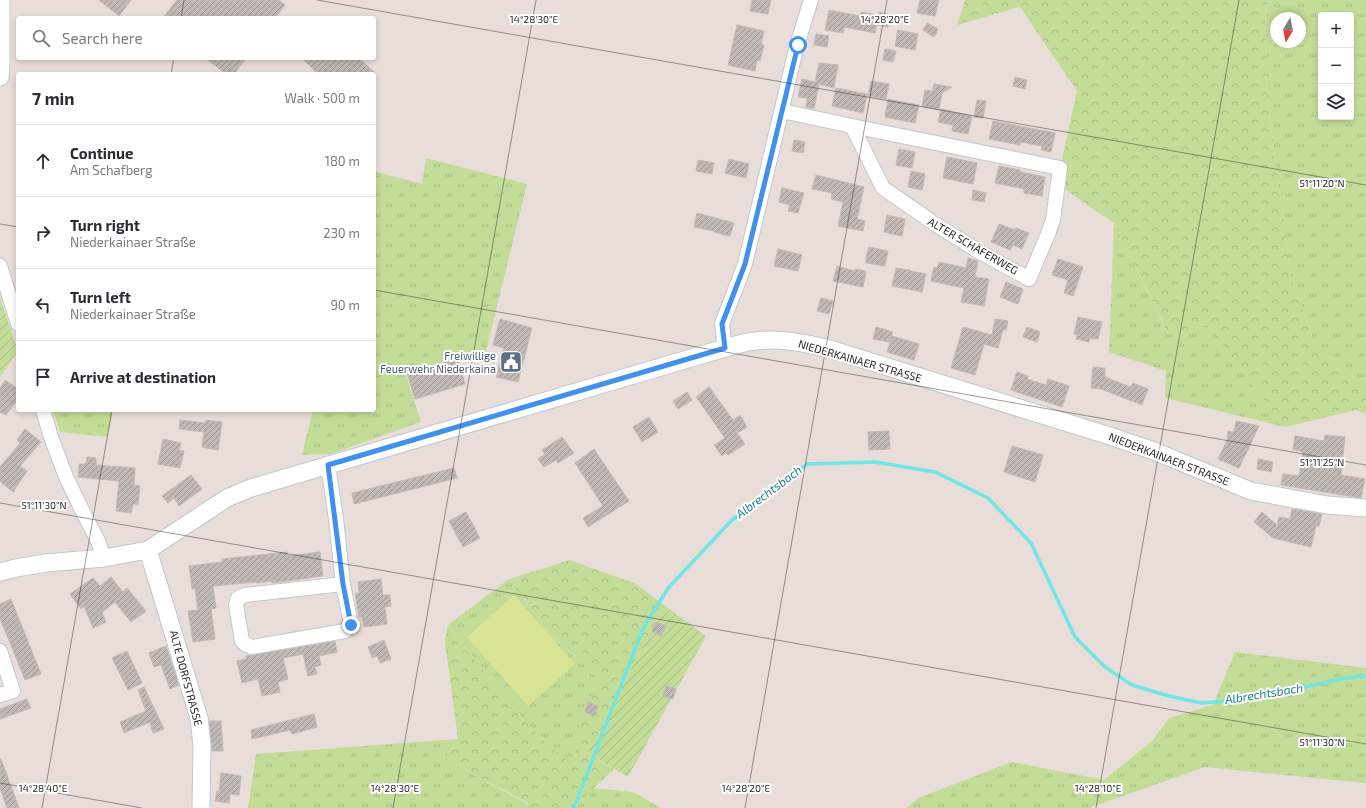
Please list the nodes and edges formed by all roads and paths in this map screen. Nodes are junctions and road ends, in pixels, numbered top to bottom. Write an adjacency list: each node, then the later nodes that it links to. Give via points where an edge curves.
1 (1, 0): 3 (street)
2 (811, 0): 4 (street)
3 (0, 77)
4 (782, 111): 5 (street, ALTER SCHÄFERWEG); 8 (street, via 745,264 722,324)
5 (852, 126): 5 (street, ALTER SCHÄFERWEG, via 883,188 934,224 1029,279 1053,220 1060,168)
6 (0, 266): 7 (street)
7 (16, 318)
8 (725, 348): 10 (street, NIEDERKAINAER STRASSE); 11 (street, NIEDERKAINAER STRASSE, via 756,341 776,340 830,349 1113,437 1251,491 1327,505)
9 (44, 412): 13 (street, via 66,477)
10 (328, 465): 12 (street, NIEDERKAINAER STRASSE, via 251,488 227,498); 15 (street)
11 (1366, 508)
12 (148, 550): 13 (street, NIEDERKAINAER STRASSE); 18 (street, ALTE DORFSTRASSE, via 199,718 202,745)
13 (104, 558): 14 (street, NIEDERKAINAER STRASSE, via 46,563)
14 (0, 572)
15 (343, 584): 15 (street, via 351,625 345,631 252,648 242,641 236,605 238,598 245,595)
16 (0, 651): 17 (street, via 13,691)
17 (0, 696)
18 (200, 808)

